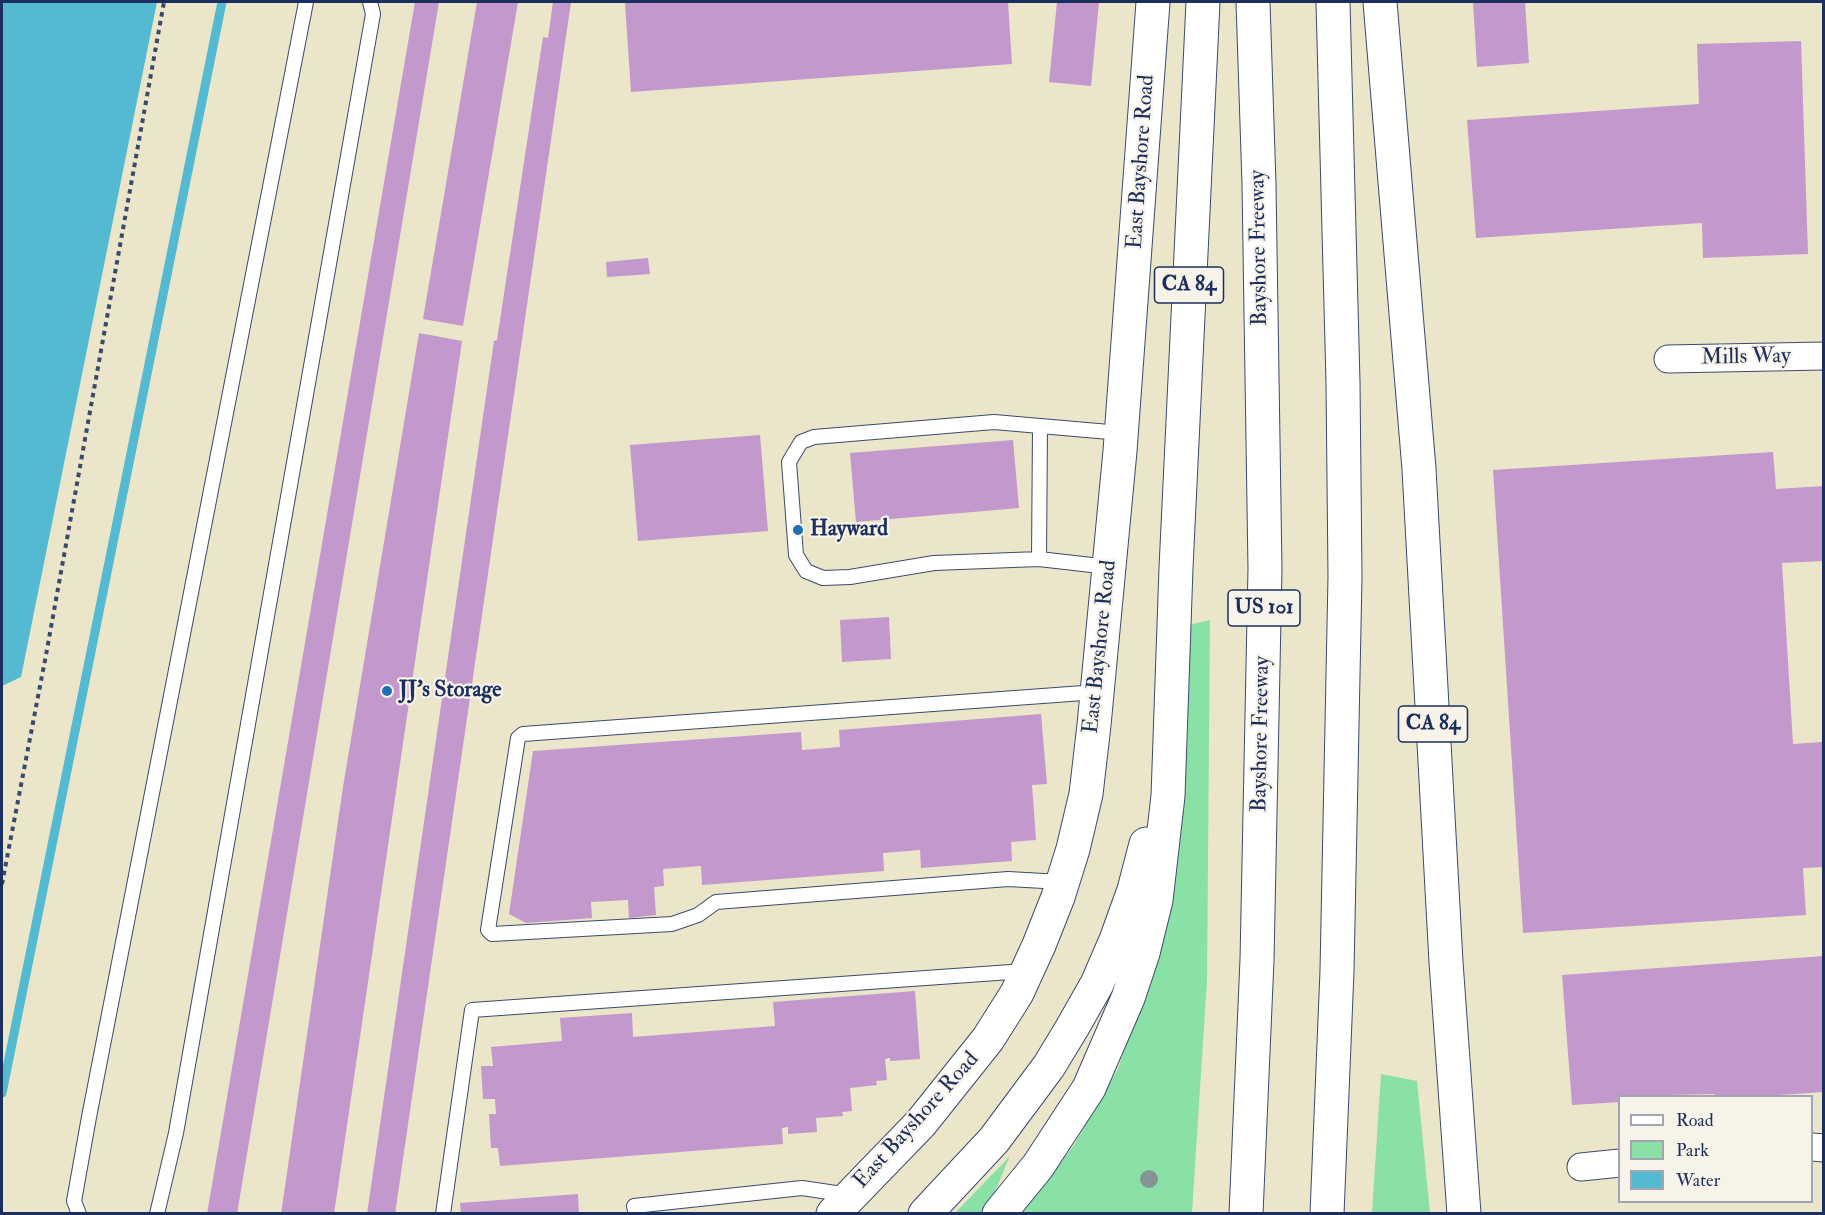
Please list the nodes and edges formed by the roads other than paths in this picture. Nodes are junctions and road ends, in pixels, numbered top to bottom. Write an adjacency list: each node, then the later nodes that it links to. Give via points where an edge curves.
1 (306, 2): 21 (lane, via 89,1118 74,1201)
2 (370, 2): 22 (lane, via 371,26 176,1133)
3 (1153, 2): 11 (main road, East Bayshore Road)
4 (1203, 2): 14 (main road, CA 84)
5 (1253, 2): 27 (main road, Bayshore Freeway / US 101, via 1264,569 1257,960)
6 (1333, 2): 28 (main road, via 1345,577 1337,971)
7 (1380, 2): 29 (main road, CA 84, via 1419,469)
8 (1824, 357): 9 (street, Mills Way)
9 (1668, 359)
10 (1040, 428): 11 (lane, via 1080,427); 12 (lane); 12 (lane, via 994,422 814,438 801,442 789,462 796,555 806,570 823,578 850,578 934,563)
11 (1121, 433): 13 (main road, East Bayshore Road)
12 (1039, 559): 13 (lane)
13 (1109, 567): 15 (main road, East Bayshore Road)
14 (1176, 568): 25 (main road, via 1155,793 1134,890 1116,940 1097,984 1049,1066 994,1140); 26 (main road, via 1168,796 1156,900 1143,953 1089,1088 1038,1166)
15 (1097, 692): 16 (main road, East Bayshore Road, via 1086,794); 16 (lane, via 523,734 518,738 488,930 492,934 672,924 698,915 716,902 1008,879)
16 (1063, 882): 17 (main road, East Bayshore Road)
17 (1027, 971): 20 (main road, East Bayshore Road, via 988,1039 956,1082); 23 (lane, via 472,1010)
18 (1618, 1163): 19 (street)
19 (1581, 1167)
20 (842, 1204): 24 (lane, via 802,1188 634,1206)
21 (79, 1214)
22 (157, 1214)
23 (443, 1214)
24 (636, 1214)
25 (924, 1214)
26 (999, 1214)
27 (1246, 1214)
28 (1327, 1214)
29 (1464, 1214)

